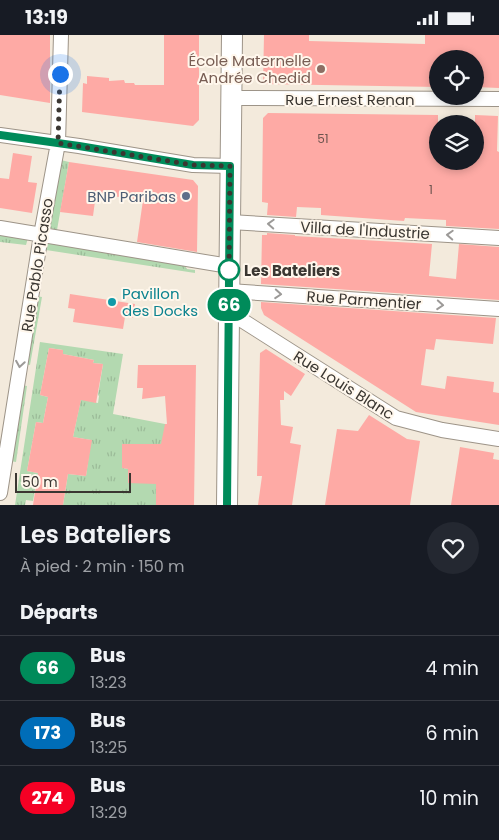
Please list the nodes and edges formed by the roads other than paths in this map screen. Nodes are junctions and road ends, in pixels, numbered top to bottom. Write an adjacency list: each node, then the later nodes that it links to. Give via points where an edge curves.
1 (61, 35): 6 (street, Rue Pablo Picasso)
2 (232, 35): 3 (main road)
3 (232, 98): 4 (street, Rue Ernest Renan); 7 (main road)
4 (499, 99)
5 (0, 135): 6 (street)
6 (58, 143): 7 (street, via 193,165); 10 (street, Rue Pablo Picasso)
7 (230, 166): 8 (main road)
8 (230, 222): 11 (street, Villa de l'Industrie, one-way to 8); 12 (main road)
9 (0, 228): 10 (street)
10 (41, 235): 12 (street); 17 (street, Rue Pablo Picasso, one-way to 17)
11 (499, 238)
12 (229, 266): 13 (main road)
13 (229, 291): 14 (street, Rue Parmentier, one-way to 14); 15 (main road)
14 (499, 309)
15 (229, 312): 16 (street, Rue Louis Blanc, via 396,418 442,430); 18 (main road)
16 (499, 439)
17 (0, 493)
18 (227, 505)

